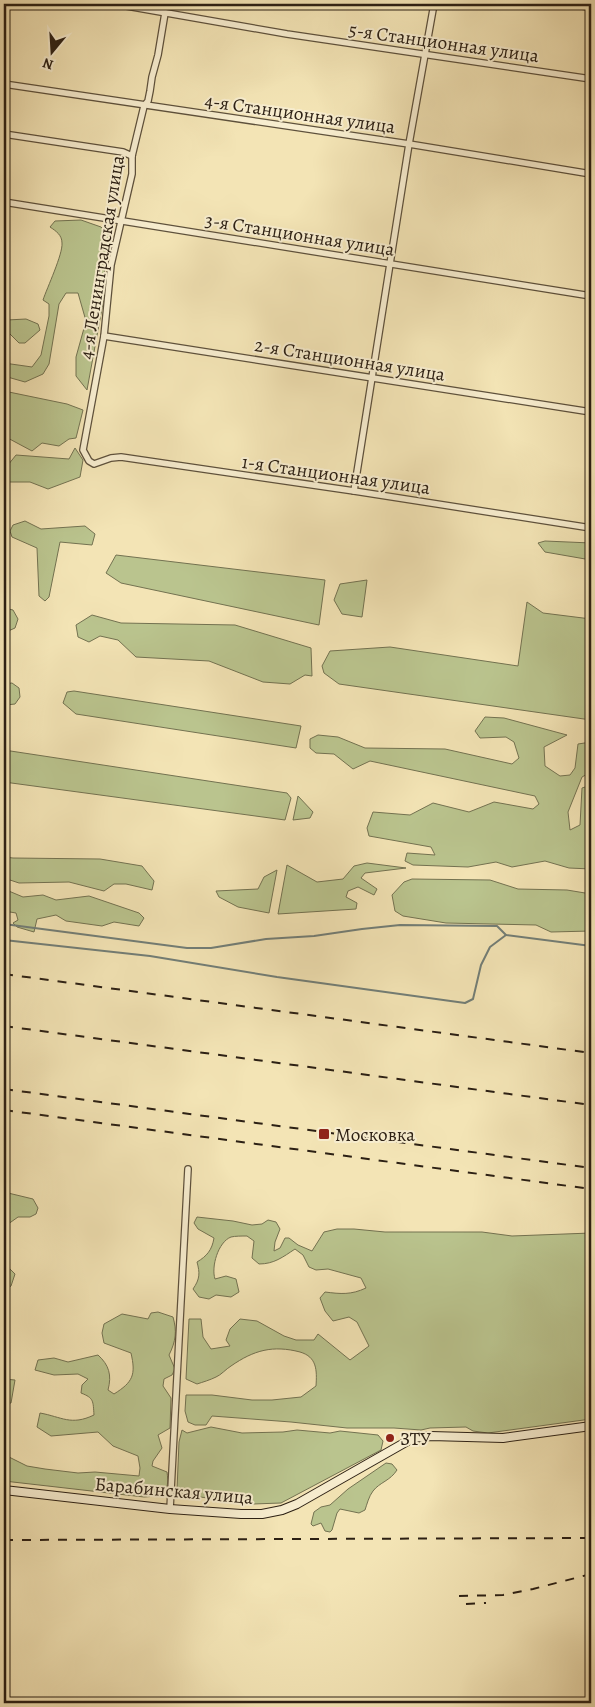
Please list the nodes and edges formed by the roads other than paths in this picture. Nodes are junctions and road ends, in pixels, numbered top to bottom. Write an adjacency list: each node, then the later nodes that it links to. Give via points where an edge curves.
1 (116, 4): 5 (street, 5-я Станционная улица)
2 (434, 4): 6 (street)
3 (574, 4): 4 (main road)
4 (586, 5)
5 (165, 13): 6 (street, 5-я Станционная улица); 9 (street, 4-я Ленинградская улица, via 148,101)
6 (425, 53): 7 (street, 5-я Станционная улица); 11 (street)
7 (591, 78)
8 (4, 84): 9 (street, 4-я Станционная улица)
9 (144, 106): 11 (street, 4-я Станционная улица); 12 (street, 4-я Ленинградская улица)
10 (4, 134): 12 (street)
11 (409, 144): 13 (street, 4-я Станционная улица); 16 (street)
12 (132, 156): 15 (street, 4-я Ленинградская улица, via 132,174)
13 (591, 174)
14 (4, 202): 15 (street, 3-я Станционная улица)
15 (120, 220): 16 (street, 3-я Станционная улица); 18 (street, 4-я Ленинградская улица, via 111,265)
16 (390, 263): 17 (street, 3-я Станционная улица); 19 (street)
17 (591, 296)
18 (104, 336): 19 (street, 2-я Станционная улица); 21 (street, 4-я Ленинградская улица)
19 (372, 378): 20 (street, 2-я Станционная улица); 22 (street)
20 (591, 412)
21 (84, 450): 22 (street, 1-я Станционная улица, via 94,464 121,457)
22 (354, 491): 23 (street, 1-я Станционная улица)
23 (591, 528)
24 (188, 1169): 27 (street)
25 (591, 1426): 27 (main road, Барабинская улица, via 503,1438 413,1438 297,1504 262,1514)
26 (4, 1490): 27 (main road, Барабинская улица)
27 (170, 1509)

